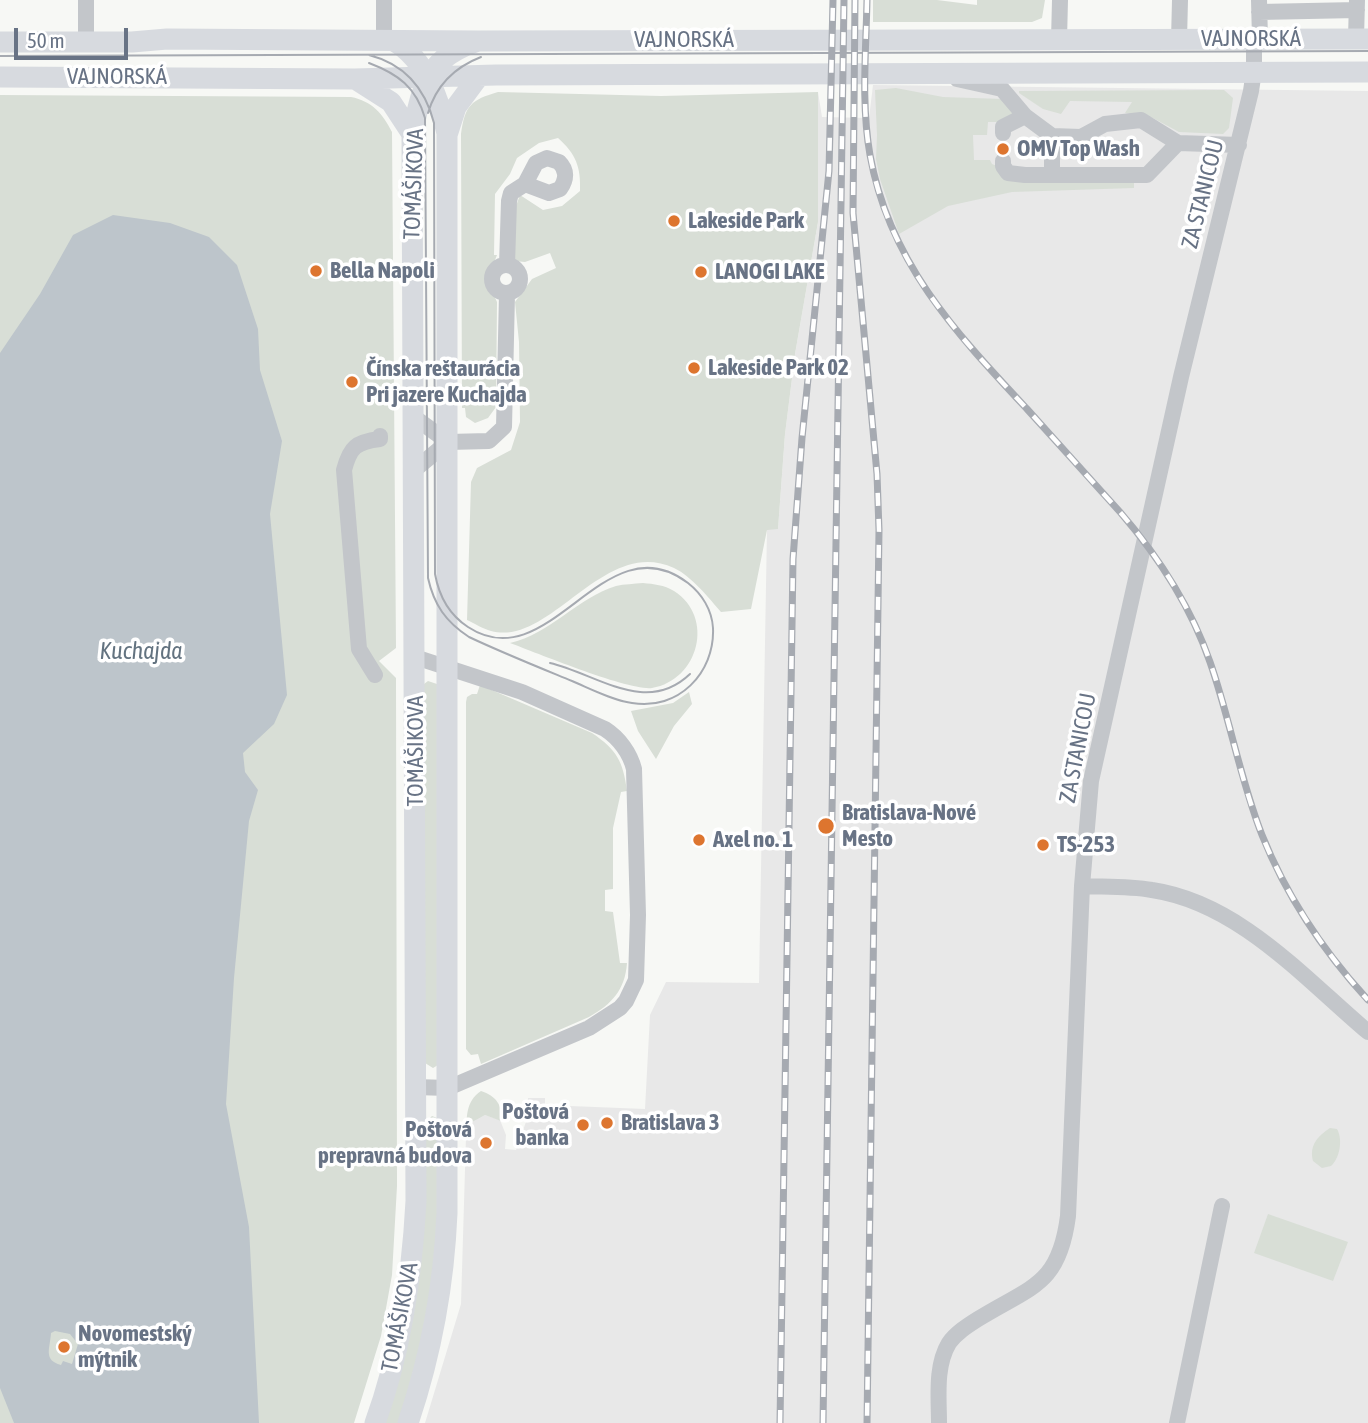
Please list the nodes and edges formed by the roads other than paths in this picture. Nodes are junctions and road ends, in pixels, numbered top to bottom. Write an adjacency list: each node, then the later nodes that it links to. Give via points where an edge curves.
1 (86, 0): 14 (street)
2 (384, 0): 9 (street)
3 (1060, 0): 10 (street)
4 (1180, 0): 11 (street)
5 (1357, 5): 6 (street); 8 (street)
6 (1259, 6): 7 (street, ZA STANICOU)
7 (1257, 39): 8 (main road, VAJNORSKÁ); 11 (main road, VAJNORSKÁ); 15 (street, ZA STANICOU)
8 (1362, 39)
9 (389, 40): 12 (main road, VAJNORSKÁ); 14 (main road, VAJNORSKÁ); 18 (main road, TOMÁŠIKOVA, via 406,50)
10 (1059, 40): 11 (main road, VAJNORSKÁ); 12 (main road, VAJNORSKÁ)
11 (1179, 40)
12 (478, 41): 18 (main road, via 453,51)
13 (0, 42): 14 (main road, VAJNORSKÁ)
14 (86, 42)
15 (1254, 71): 16 (main road, VAJNORSKÁ); 17 (main road, VAJNORSKÁ); 28 (street, ZA STANICOU)
16 (1368, 72)
17 (931, 73): 19 (main road, VAJNORSKÁ); 22 (street, via 1002,89)
18 (427, 76): 19 (main road, VAJNORSKÁ); 21 (main road, VAJNORSKÁ); 23 (main road, TOMÁŠIKOVA); 25 (main road, TOMÁŠIKOVA)
19 (479, 76): 25 (main road, TOMÁŠIKOVA, via 456,107)
20 (0, 77): 21 (main road, VAJNORSKÁ)
21 (355, 79): 23 (main road, via 391,102)
22 (1025, 116): 24 (street, via 1003,127); 26 (street)
23 (412, 134): 32 (main road, TOMÁŠIKOVA)
24 (1003, 134)
25 (447, 135): 34 (main road, TOMÁŠIKOVA)
26 (1052, 136): 27 (street, via 1081,137 1105,124 1141,120); 30 (street)
27 (1178, 143): 28 (street); 30 (street, via 1147,175)
28 (1239, 145): 39 (street, ZA STANICOU, via 1181,377 1091,780)
29 (1003, 161): 30 (street, via 1009,173)
30 (1052, 175)
31 (525, 184): 34 (street, via 511,193 509,201 507,265 517,270 520,280 507,294 504,427 489,441)
32 (414, 417): 34 (street); 35 (main road, TOMÁŠIKOVA)
33 (380, 436): 38 (street, via 361,442 348,454 344,470 359,649)
34 (448, 442): 35 (street); 37 (main road, TOMÁŠIKOVA)
35 (413, 471): 36 (main road, TOMÁŠIKOVA)
36 (415, 657): 37 (street); 41 (main road, TOMÁŠIKOVA)
37 (446, 667): 42 (main road, TOMÁŠIKOVA); 42 (street, via 565,710 605,729 624,747 634,769 638,915 636,980 620,1009 589,1028)
38 (375, 675)
39 (1082, 886): 40 (street, via 1161,891 1233,920); 46 (street, ZA STANICOU, via 1065,1237 1056,1265 1044,1278 962,1329 949,1343 939,1380)
40 (1368, 1032)
41 (415, 1087): 42 (street); 44 (main road, TOMÁŠIKOVA, via 412,1255 398,1347)
42 (448, 1088): 45 (main road, TOMÁŠIKOVA, via 445,1253 431,1342)
43 (1222, 1206): 47 (street, via 1192,1370)
44 (375, 1423)
45 (408, 1423)
46 (939, 1423)
47 (1177, 1423)

